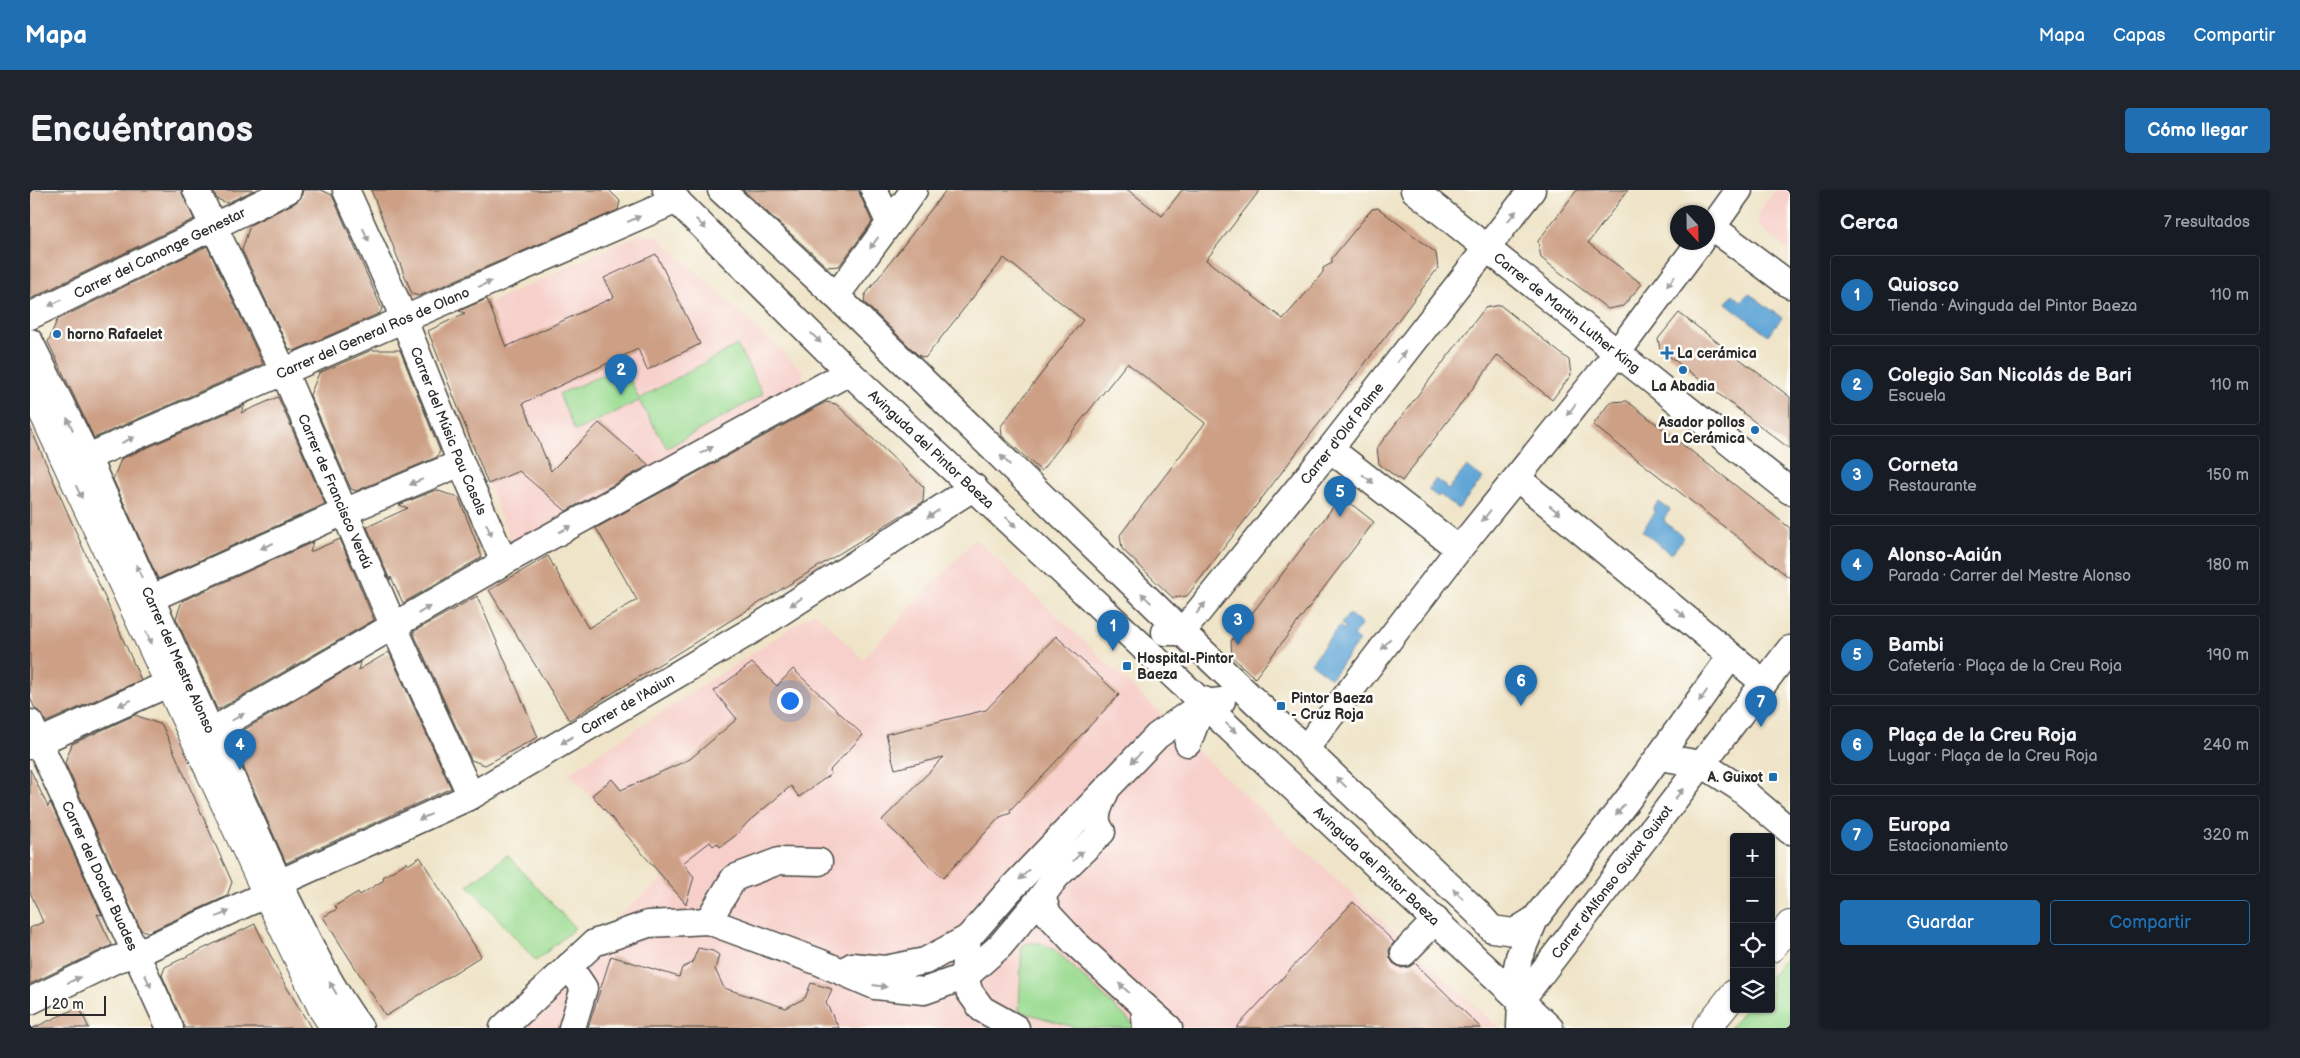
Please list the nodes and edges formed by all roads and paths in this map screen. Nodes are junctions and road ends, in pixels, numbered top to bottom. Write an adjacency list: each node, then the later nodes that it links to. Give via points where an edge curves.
1 (196, 190): 13 (street, Carrer de Francisco Verdú)
2 (288, 190): 13 (street, Carrer del Canonge Genestar)
3 (346, 190): 20 (street, Carrer del Músic Pau Casals, one-way to 20)
4 (721, 190): 18 (street)
5 (874, 190): 11 (street)
6 (914, 190): 11 (street)
7 (1414, 190): 15 (street, Carrer de Martin Luther King)
8 (1532, 190): 15 (street, Carrer d'Olof Palme, one-way to 8)
9 (1739, 190): 12 (street)
10 (671, 195): 20 (street, Carrer del General Ros de Olano, one-way to 10); 24 (street, Avinguda del Pintor Baeza, one-way to 24)
11 (889, 222): 18 (street, one-way to 18)
12 (1715, 223)
13 (212, 226): 19 (street, Carrer del Canonge Genestar, one-way to 19); 23 (street, Carrer de Francisco Verdú)
14 (1715, 239): 17 (street)
15 (1486, 248): 22 (street, Carrer de Martin Luther King); 26 (street, Carrer d'Olof Palme, one-way to 15)
16 (1695, 250): 22 (street, one-way to 22)
17 (1790, 285)
18 (836, 296): 37 (street, one-way to 18)
19 (30, 316)
20 (404, 320): 23 (street, Carrer del General Ros de Olano); 28 (street, Carrer del Músic Pau Casals)
21 (30, 342): 27 (street, Carrer del Mestre Alonso, one-way to 21)
22 (1617, 353): 29 (street, one-way to 29); 31 (street, Carrer de Martin Luther King)
23 (284, 372): 27 (street, Carrer del General Ros de Olano, one-way to 23); 32 (street, Carrer de Francisco Verdú)
24 (849, 372): 30 (street, Avinguda del Pintor Baeza); 34 (street, one-way to 24)
25 (30, 384): 27 (main road, Carrer del Mestre Alonso)
26 (1330, 449): 33 (street, one-way to 33); 37 (street, Carrer d'Olof Palme, one-way to 26)
27 (77, 462): 35 (main road, Carrer del Mestre Alonso)
28 (461, 463): 32 (street, one-way to 32); 34 (street, Carrer del Músic Pau Casals, one-way to 34)
29 (1517, 478): 33 (street, one-way to 33); 41 (street, one-way to 41)
30 (974, 487): 38 (street, Avinguda del Pintor Baeza, one-way to 38); 52 (street, Carrer de l'Aaiun, one-way to 52, via 756,628)
31 (1790, 492)
32 (344, 512): 35 (street, one-way to 35); 36 (street, Carrer de Francisco Verdú)
33 (1459, 549): 48 (street, one-way to 48)
34 (504, 562): 36 (street, one-way to 34)
35 (143, 602): 42 (main road, Carrer del Mestre Alonso, one-way to 42); 46 (street, Carrer del Mestre Alonso)
36 (394, 628): 46 (street, one-way to 36); 52 (street, Carrer de Francisco Verdú)
37 (1182, 632): 38 (street); 40 (street)
38 (1129, 633): 45 (street, Avinguda del Pintor Baeza)
39 (1790, 649): 43 (street, Carrer d'Alfonso Guixot Guixot)
40 (1202, 651): 44 (street); 45 (street)
41 (1731, 656): 43 (street); 49 (street, one-way to 49)
42 (170, 683): 46 (main road, Carrer del Mestre Alonso); 47 (street, one-way to 47)
43 (1764, 683): 50 (street, Carrer d'Alfonso Guixot Guixot)
44 (1252, 698): 45 (street); 48 (street)
45 (1204, 703): 51 (street, one-way to 51, via 1180,734 1157,736); 58 (street, Avinguda del Pintor Baeza, one-way to 58)
46 (203, 736): 55 (main road, Carrer del Mestre Alonso)
47 (33, 737): 64 (street, Carrer del Doctor Buades)
48 (1306, 748): 57 (street, one-way to 48, via 1514,932 1492,929)
49 (1659, 757): 50 (street); 57 (street, one-way to 57)
50 (1702, 764): 53 (street, via 1738,787); 70 (street, Carrer d'Alfonso Guixot Guixot, one-way to 50)
51 (1106, 789): 56 (street, one-way to 51, via 1056,877 1102,832 1097,827 1096,817); 61 (street, one-way to 61)
52 (471, 796): 55 (street, Carrer de l'Aaiun, one-way to 55)
53 (1790, 831)
54 (819, 862): 59 (street, via 779,861 734,878)
55 (273, 888): 64 (street, Carrer de l'Aaiun, one-way to 55); 73 (main road, Carrer del Mestre Alonso, via 323,1010); 74 (street, Carrer del Mestre Alonso, one-way to 55)
56 (1042, 896): 67 (street, via 1000,946); 71 (street, one-way to 56, via 1048,914)
57 (1535, 919): 70 (street, via 1519,958 1514,982)
58 (1436, 920): 63 (street); 70 (street, Avinguda del Pintor Baeza)
59 (708, 921): 65 (street); 66 (street, via 648,924 594,942)
60 (1790, 925): 62 (main road)
61 (968, 938): 65 (street, via 925,961 886,969); 67 (street)
62 (1775, 943)
63 (1404, 952)
64 (136, 954): 69 (street, Carrer de l'Aaiun, one-way to 64, via 117,959); 72 (street, Carrer del Doctor Buades, one-way to 72)
65 (819, 962): 67 (street, one-way to 67, via 875,986 924,990)
66 (569, 966): 75 (street); 76 (street, via 584,988)
67 (966, 976): 77 (street, via 969,991 982,1009)
68 (1730, 999): 81 (main road)
69 (30, 1000)
70 (1521, 1000): 79 (street); 80 (street, Avinguda del Pintor Baeza)
71 (1145, 1017): 78 (street)
72 (170, 1028)
73 (335, 1028)
74 (360, 1028)
75 (503, 1028)
76 (572, 1028)
77 (1016, 1028)
78 (1169, 1028)
79 (1520, 1028)
80 (1550, 1028)
81 (1707, 1028)

